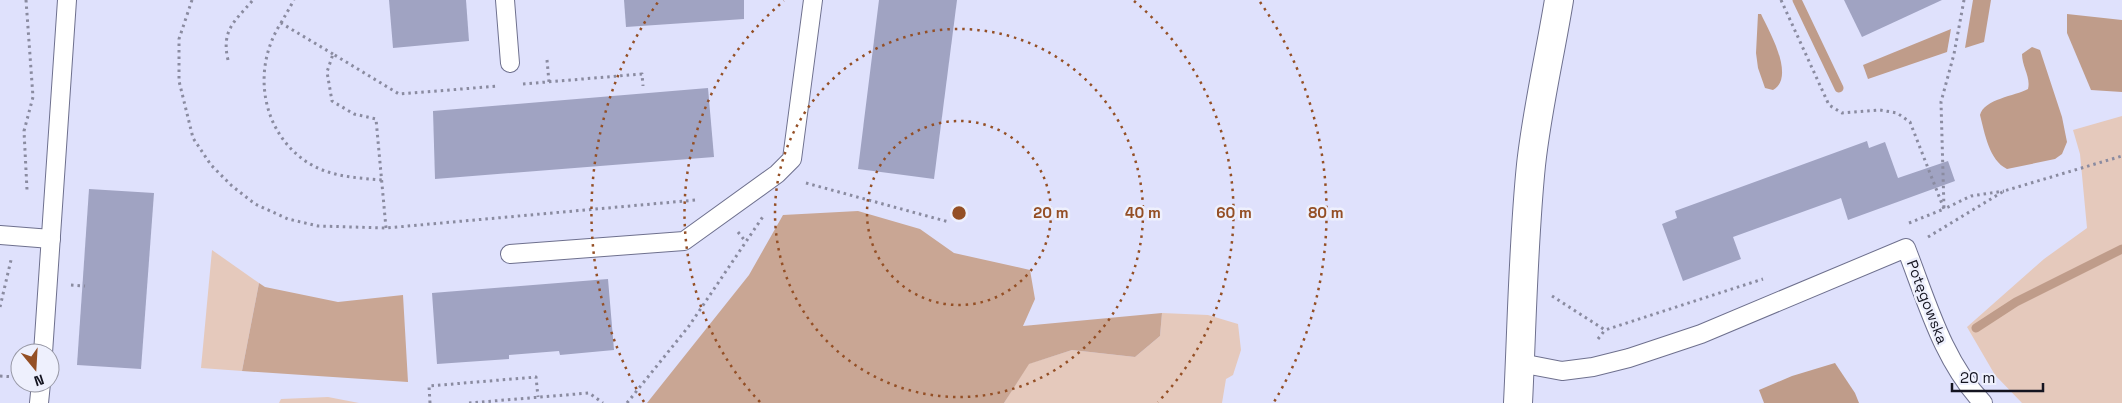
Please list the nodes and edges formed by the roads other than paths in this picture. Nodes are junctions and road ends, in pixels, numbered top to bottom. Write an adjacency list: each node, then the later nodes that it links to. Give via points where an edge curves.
1 (67, 0): 7 (lane)
2 (505, 0): 5 (lane)
3 (813, 0): 8 (lane, via 792,159 684,241)
4 (1558, 0): 10 (street, via 1531,164 1522,277)
5 (510, 63)
6 (0, 235): 7 (lane)
7 (51, 239): 9 (lane)
8 (510, 254)
9 (44, 343)
10 (1520, 363): 11 (street); 12 (lane, Potęgowska, via 1562,371 1629,358 1701,334 1906,248 1946,350 1961,378)
11 (1518, 403)
12 (1983, 403)

